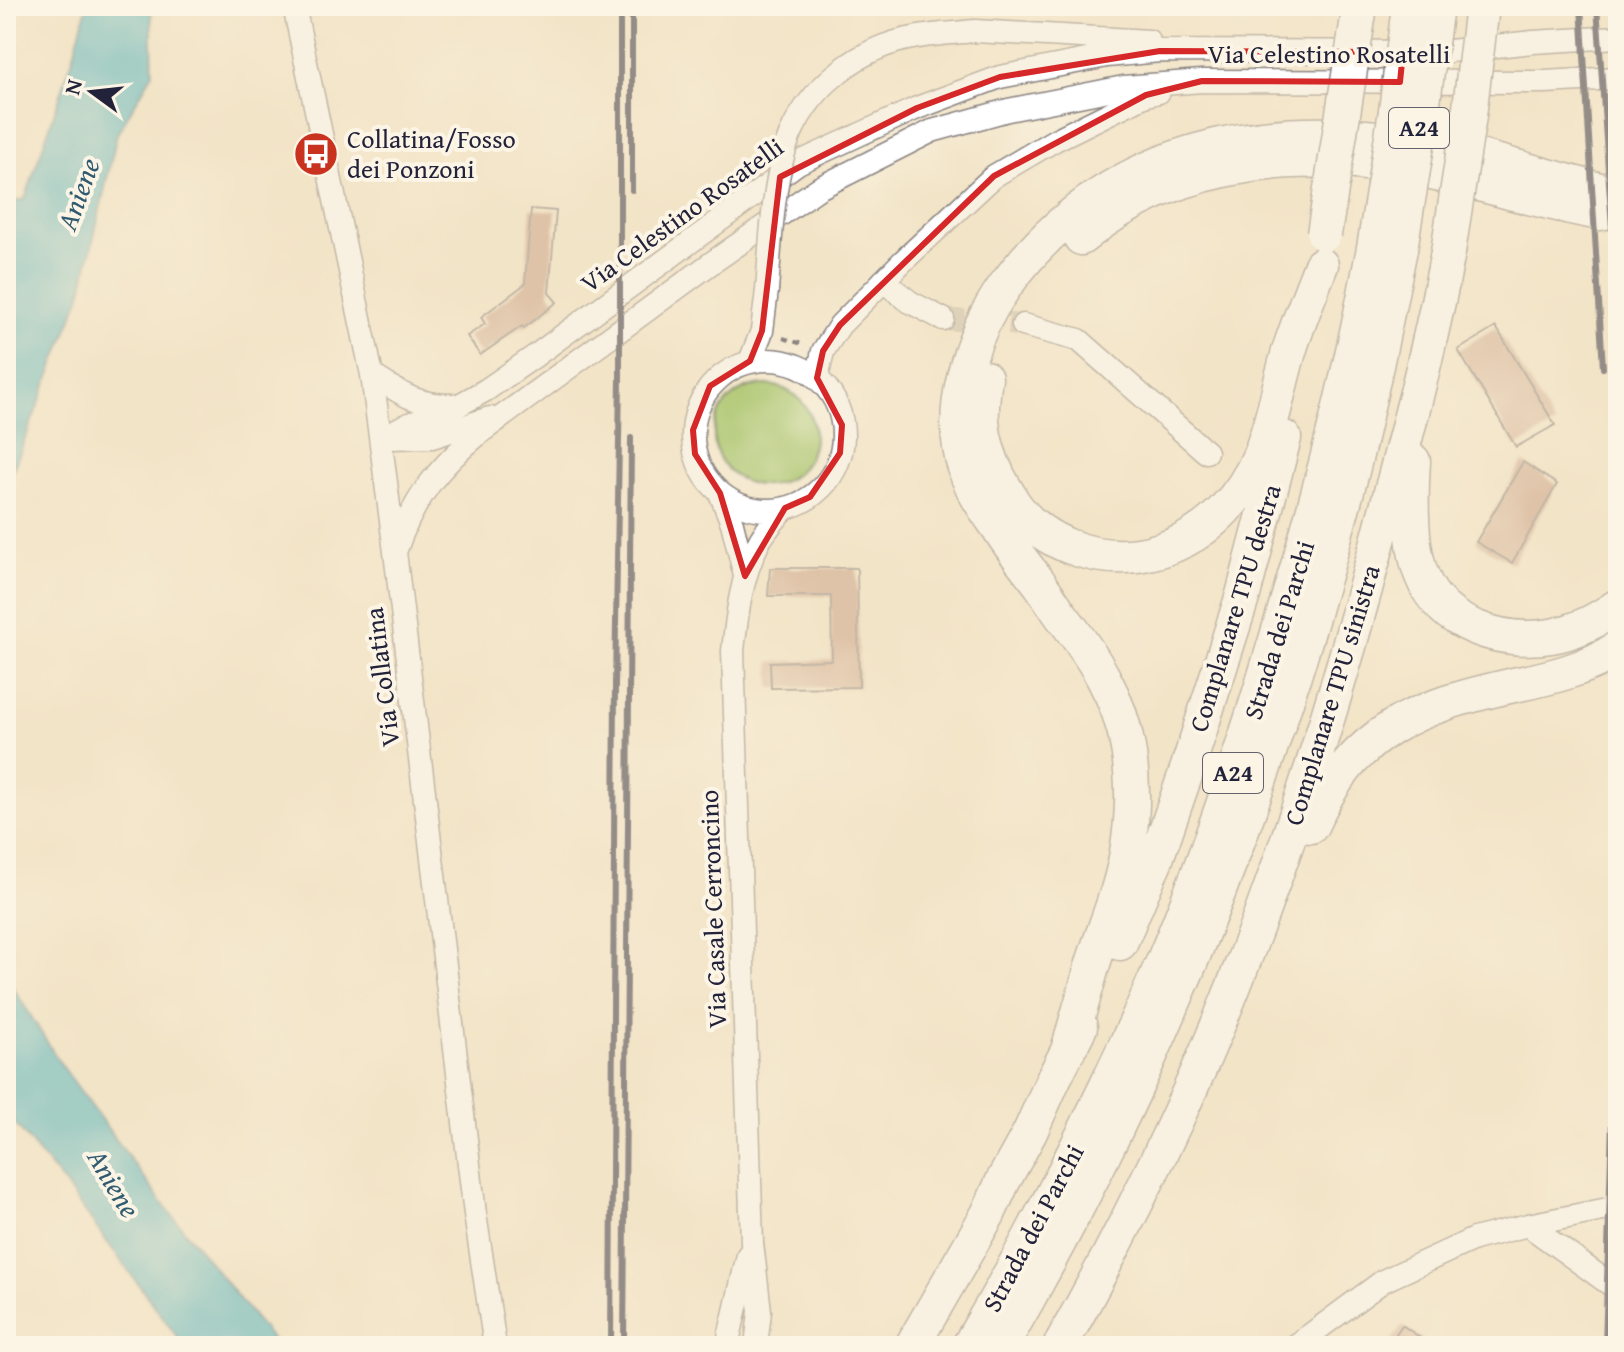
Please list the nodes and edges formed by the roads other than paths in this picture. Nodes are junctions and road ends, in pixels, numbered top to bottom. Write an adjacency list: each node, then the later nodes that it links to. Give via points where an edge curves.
1 (294, 6): 19 (street, Via Collatina)
2 (1360, 6): 13 (highway, Complanare TPU destra, bridge)
3 (1409, 6): 12 (highway, Strada dei Parchi / A24, bridge)
4 (1436, 6): 12 (highway, Strada dei Parchi / A24, bridge, via 1418,139)
5 (1482, 6): 18 (highway, Complanare TPU sinistra, bridge, via 1448,252)
6 (1618, 37): 7 (street, Via Celestino Rosatelli, via 1440,52)
7 (1278, 50): 17 (street, bridge, via 975,31 912,38 847,65 820,90 791,133 773,216 762,331); 21 (street, Via Celestino Rosatelli, via 1107,56 1000,77 917,108 798,163 535,356)
8 (1618, 78): 9 (street, Via Celestino Rosatelli)
9 (1202, 81): 14 (street, via 1146,95 994,176); 22 (street, Via Celestino Rosatelli, via 1124,87 932,131 819,188)
10 (1618, 194): 32 (highway, via 1399,141 1305,136 1227,143 1172,158 1095,198 1038,247 993,303 972,349 962,392 958,436 966,472 1105,680 1123,725 1132,775 1127,855)
11 (1618, 216): 13 (highway, via 1426,172 1323,160 1214,171 1142,197 1093,228 1043,273 1020,299 996,345 985,379 982,421 993,466 1015,506 1060,542 1101,555 1162,551 1221,514 1261,454)
12 (1387, 246): 36 (highway, Strada dei Parchi / A24, via 1366,412 1282,714 1251,804 1144,1068 1085,1192)
13 (1322, 249): 32 (highway, Complanare TPU destra, via 1294,397 1243,595 1156,859)
14 (883, 281): 15 (street); 20 (street, via 840,325 823,351)
15 (943, 319)
16 (1023, 325): 24 (street, via 1079,340)
17 (750, 361): 20 (street, via 797,365); 25 (street, Via Casale Cerroncino, via 710,386 698,407 695,454)
18 (1424, 369): 29 (highway, via 1411,500 1417,561 1432,594 1466,624 1519,638 1568,632); 31 (highway, Complanare TPU sinistra, via 1318,751)
19 (372, 375): 21 (street, via 415,401); 23 (street, Via Collatina)
20 (817, 378): 26 (street, Via Casale Cerroncino, via 834,399 842,425 840,453 829,478 810,497)
21 (459, 405): 23 (street, Via Celestino Rosatelli)
22 (506, 413): 23 (street, Via Celestino Rosatelli, via 432,437); 27 (street, Via Celestino Rosatelli, via 427,486)
23 (381, 438): 27 (street, Via Collatina)
24 (1206, 452)
25 (720, 493): 26 (street, via 740,505); 28 (street, Via Casale Cerroncino)
26 (785, 508): 28 (street, Via Casale Cerroncino, via 759,541)
27 (395, 552): 38 (street, Via Collatina)
28 (745, 576): 35 (street, Via Casale Cerroncino, via 733,651)
29 (1618, 606)
30 (1618, 648): 31 (highway, via 1564,672 1425,710 1382,734 1352,760 1319,808 1258,961)
31 (1215, 1032): 44 (highway, Complanare TPU sinistra, via 1138,1200)
32 (1069, 1047): 41 (highway, Complanare TPU destra, via 1030,1132)
33 (1618, 1207): 34 (street)
34 (1528, 1225): 37 (street); 45 (street, via 1474,1239 1383,1281)
35 (752, 1243): 39 (street, Via Casale Cerroncino); 40 (street, Via Casale Cerroncino, via 760,1311)
36 (1024, 1278): 42 (highway, Strada dei Parchi / A24); 43 (highway, Strada dei Parchi / A24)
37 (1618, 1290)
38 (495, 1346)
39 (727, 1346)
40 (756, 1346)
41 (912, 1346)
42 (969, 1346)
43 (1001, 1346)
44 (1060, 1346)
45 (1295, 1346)

